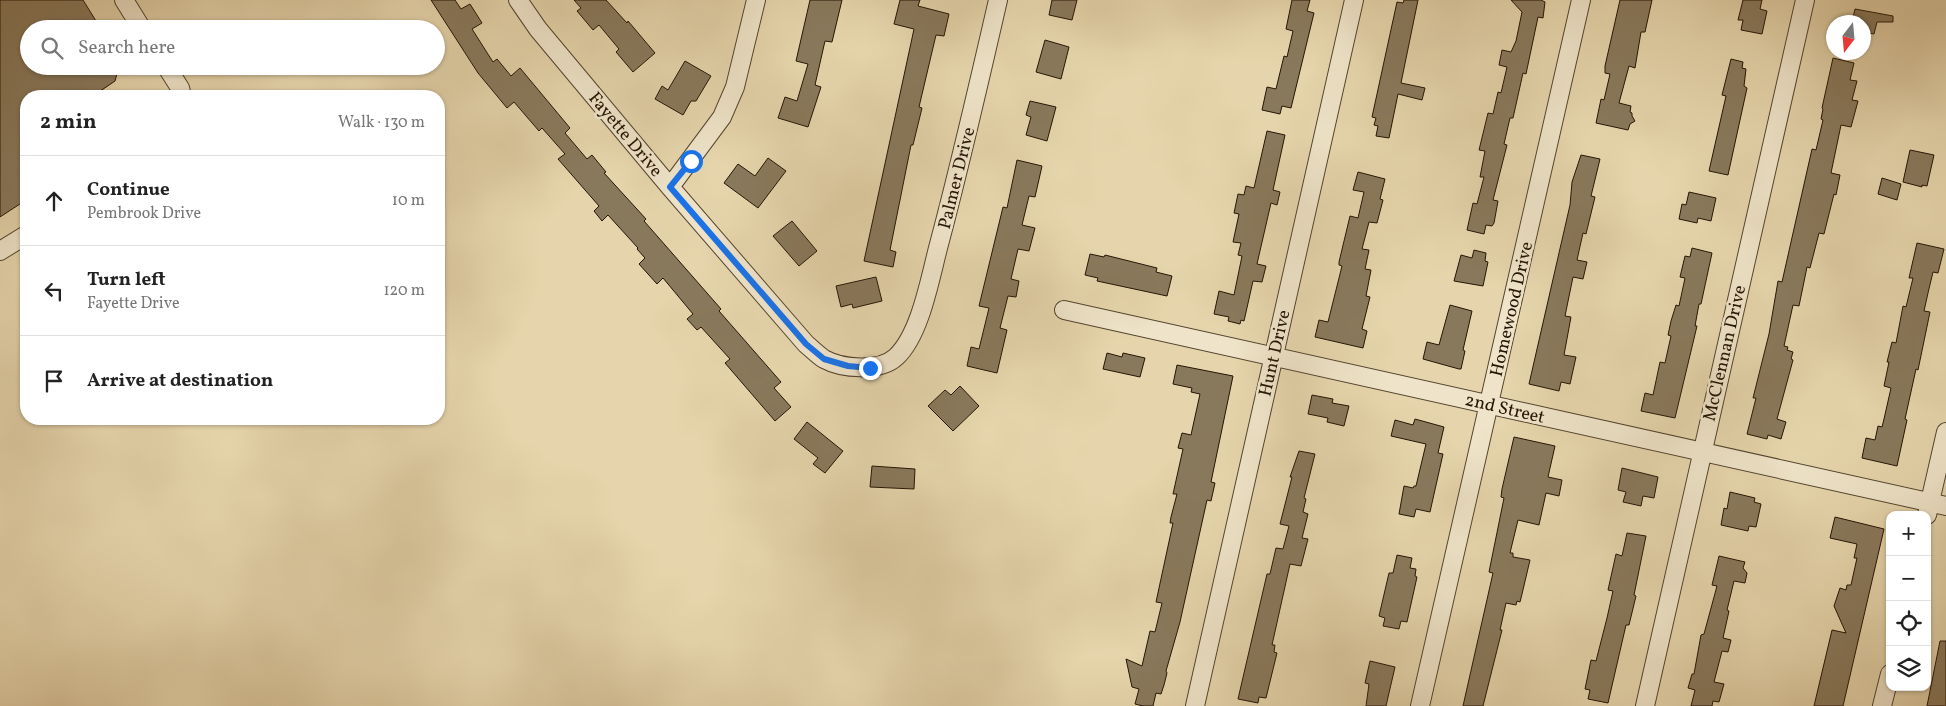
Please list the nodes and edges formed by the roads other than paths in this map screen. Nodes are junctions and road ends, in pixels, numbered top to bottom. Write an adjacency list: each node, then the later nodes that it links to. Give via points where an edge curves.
1 (124, 0): 8 (street)
2 (518, 0): 11 (street, Fayette Drive, via 538,29)
3 (756, 0): 11 (street, via 735,88 722,117)
4 (998, 0): 15 (street, Palmer Drive, via 951,202 924,300)
5 (1354, 0): 16 (street, Hunt Drive)
6 (1581, 0): 17 (street, Homewood Drive)
7 (1805, 0): 19 (street, McClennan Drive)
8 (136, 20)
9 (172, 75): 10 (street)
10 (180, 90)
11 (670, 187): 15 (street, Fayette Drive, via 806,344 824,359 870,368 894,359)
12 (20, 239): 13 (street)
13 (0, 251)
14 (1064, 310): 16 (street, 2nd Street)
15 (901, 352)
16 (1274, 355): 17 (street, 2nd Street); 22 (street, Hunt Drive)
17 (1490, 404): 19 (street, 2nd Street); 23 (street, Homewood Drive)
18 (1946, 432): 20 (street)
19 (1702, 452): 20 (street, 2nd Street); 24 (street, McClennan Drive)
20 (1934, 508)
21 (1886, 690): 25 (street)
22 (1195, 706)
23 (1420, 706)
24 (1645, 706)
25 (1882, 706)

